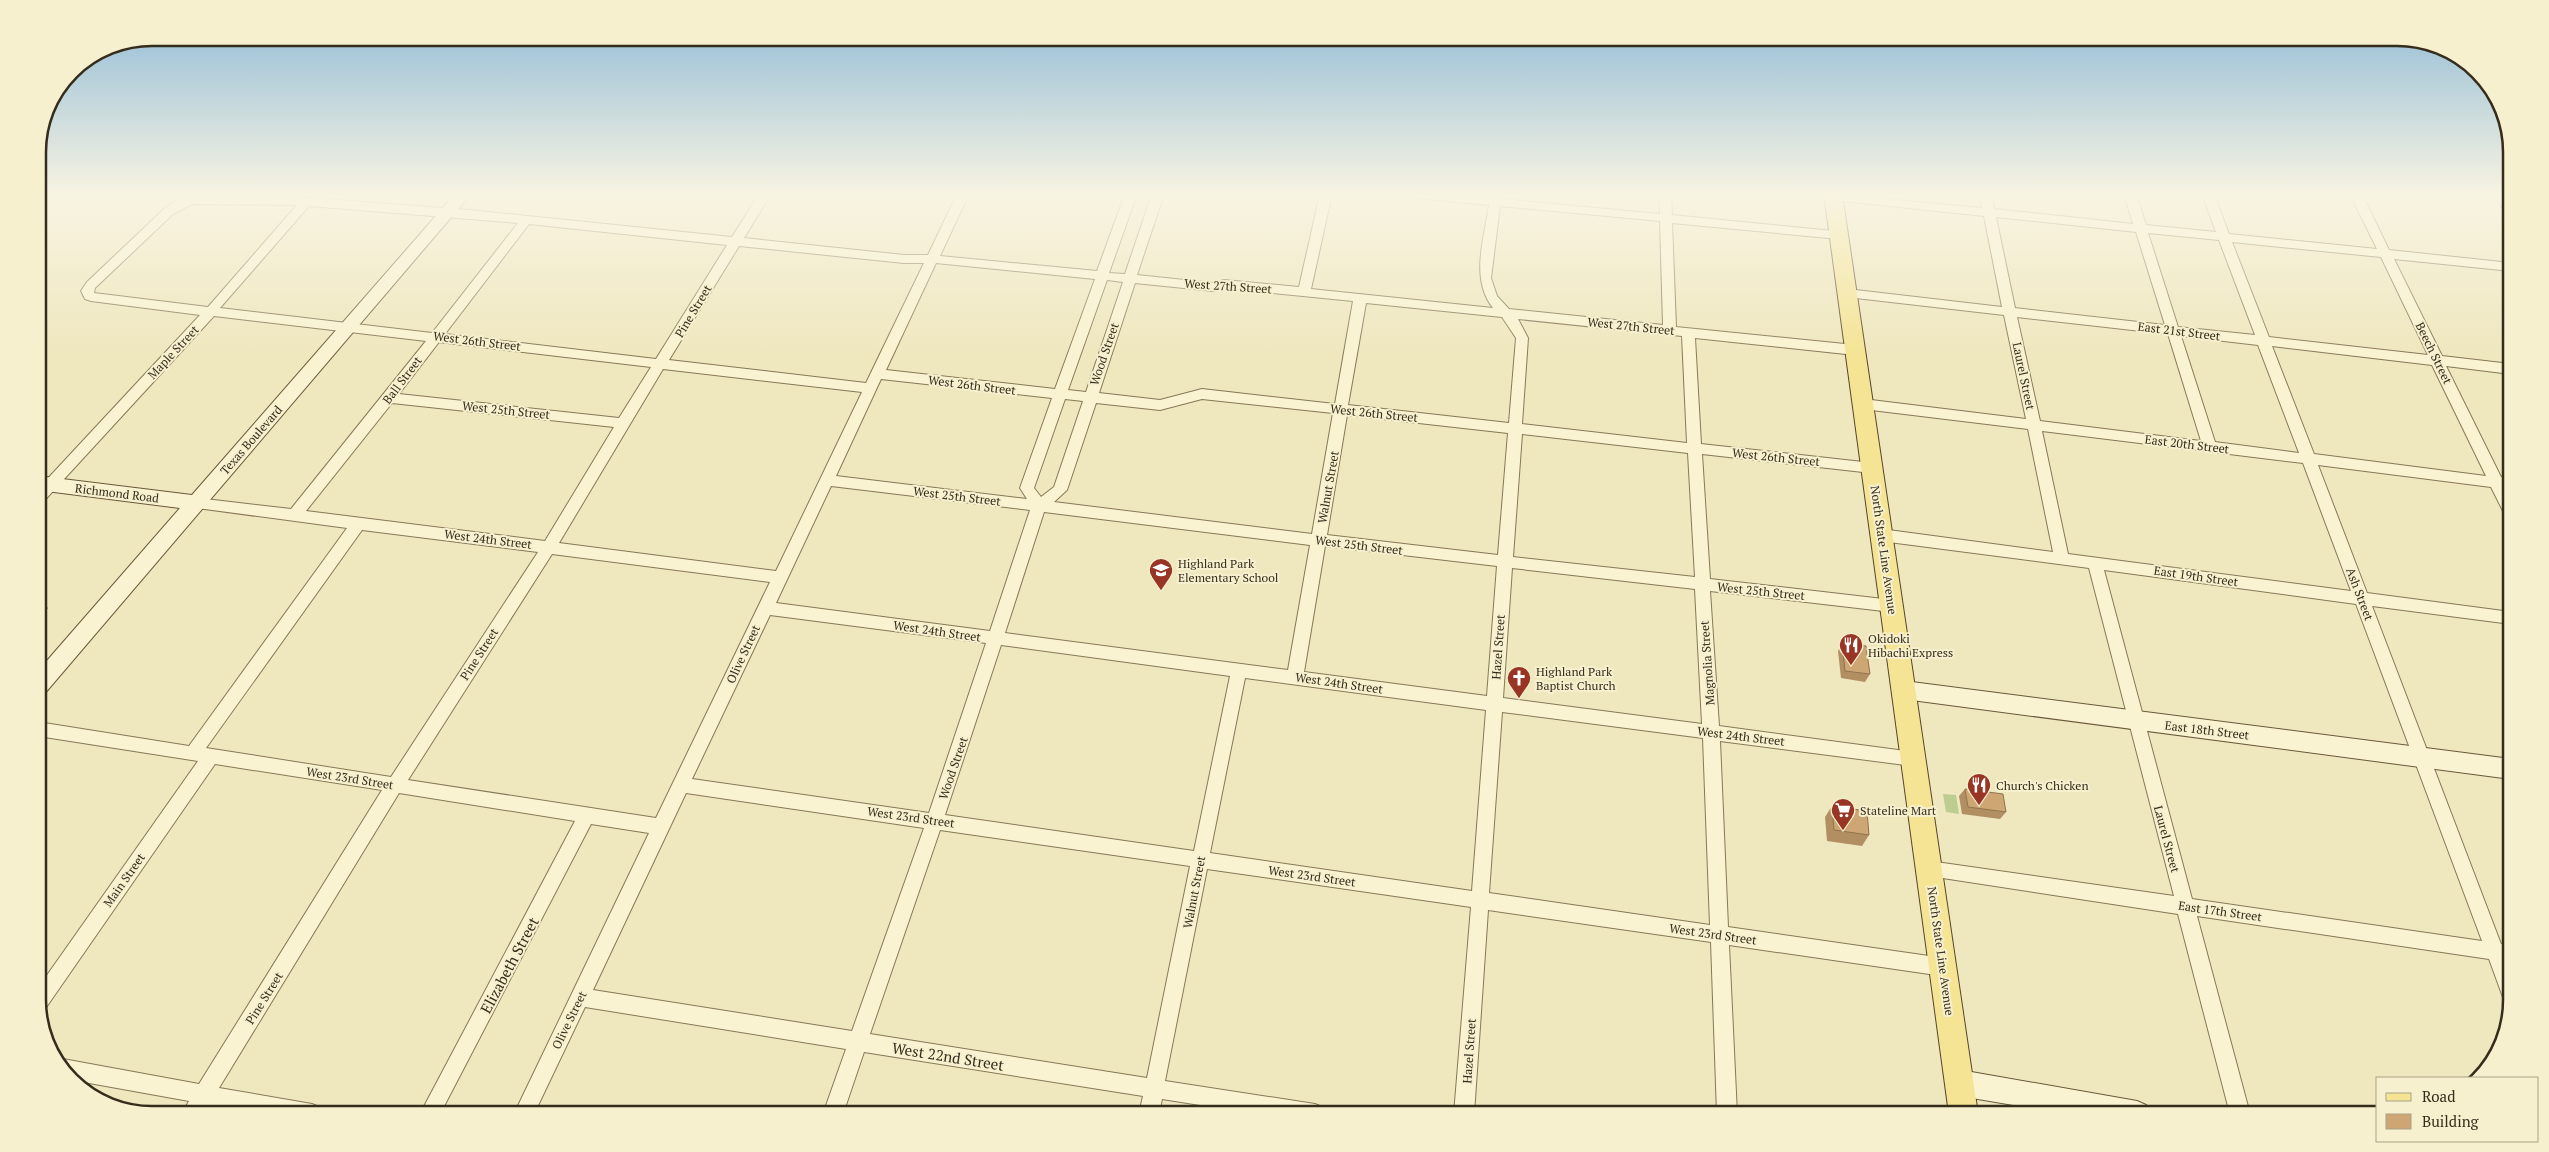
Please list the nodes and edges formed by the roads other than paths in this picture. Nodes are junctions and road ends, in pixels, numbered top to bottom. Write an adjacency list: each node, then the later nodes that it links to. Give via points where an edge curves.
1 (130, 248): 24 (street, West 27th Street)
2 (263, 248): 28 (street, Maple Street)
3 (416, 248): 31 (street, Texas Boulevard)
4 (504, 248): 35 (street, Ball Street)
5 (732, 248): 39 (street, Pine Street)
6 (799, 248): 20 (street, West 27th Street)
7 (938, 248): 20 (street, Olive Street)
8 (1110, 248): 22 (street)
9 (1140, 248): 23 (street, Wood Street)
10 (1314, 248): 25 (street)
11 (1489, 248): 30 (street, Hazel Street, via 1485,278 1491,298)
12 (1667, 248): 32 (street)
13 (1841, 248): 26 (main road, North State Line Avenue)
14 (1996, 248): 29 (street, Laurel Street)
15 (2147, 248): 33 (street)
16 (2229, 248): 36 (street, Ash Street)
17 (2326, 248): 19 (street)
18 (2382, 248): 19 (street, Beech Street)
19 (2385, 254): 21 (street); 38 (street, Beech Street)
20 (932, 260): 22 (street, West 27th Street); 41 (street, Olive Street)
21 (2503, 266)
22 (1100, 275): 23 (street, West 27th Street); 42 (street)
23 (1130, 278): 25 (street, West 27th Street); 44 (street, Wood Street)
24 (87, 292): 28 (street, West 26th Street, via 95,298)
25 (1304, 292): 27 (street, West 27th Street)
26 (1847, 293): 29 (street, East 21st Street); 37 (main road, North State Line Avenue)
27 (1360, 298): 30 (street, West 27th Street); 46 (street, Walnut Street)
28 (211, 311): 31 (street, West 26th Street); 57 (street, Maple Street)
29 (2010, 312): 33 (street, East 21st Street); 48 (street, Laurel Street)
30 (1506, 313): 32 (street, West 27th Street); 49 (street, Hazel Street, via 1518,324 1522,338)
31 (349, 326): 35 (street, West 26th Street); 60 (street, Texas Boulevard)
32 (1670, 330): 34 (street, West 27th Street)
33 (2174, 330): 36 (street, East 21st Street); 50 (street)
34 (1688, 332): 37 (street, West 27th Street); 51 (street, Magnolia Street)
35 (435, 336): 39 (street, West 26th Street); 43 (street, Ball Street)
36 (2264, 340): 38 (street, East 21st Street); 52 (street, Ash Street)
37 (1855, 350): 45 (main road, North State Line Avenue)
38 (2437, 360): 40 (street, East 21st Street); 55 (street, Beech Street)
39 (662, 363): 41 (street, West 26th Street); 47 (street, Pine Street)
40 (2503, 368)
41 (873, 381): 42 (street, West 26th Street); 54 (street, Olive Street)
42 (1059, 395): 44 (street, West 26th Street); 61 (street, via 1027,488)
43 (389, 398): 47 (street, West 25th Street); 62 (street, Ball Street)
44 (1089, 398): 46 (street, West 26th Street, via 1160,405 1202,394); 61 (street, Wood Street, via 1060,490)
45 (1863, 404): 48 (street, East 20th Street); 53 (main road, North State Line Avenue)
46 (1341, 409): 49 (street, West 26th Street); 65 (street, Walnut Street)
47 (622, 423): 66 (street, Pine Street)
48 (2034, 425): 50 (street, East 20th Street); 67 (street, Laurel Street)
49 (1514, 428): 51 (street, West 26th Street); 68 (street, Hazel Street)
50 (2210, 447): 52 (street, East 20th Street)
51 (1695, 448): 53 (street, West 26th Street); 71 (street, Magnolia Street)
52 (2309, 459): 55 (street, East 20th Street); 72 (street, Ash Street)
53 (1872, 468): 64 (main road, North State Line Avenue)
54 (826, 480): 61 (street, West 25th Street); 70 (street, Olive Street)
55 (2496, 482): 56 (street, East 20th Street); 59 (street, Beech Street)
56 (2503, 483)
57 (46, 485)
58 (46, 489): 60 (street, Richmond Road)
59 (2503, 496)
60 (197, 503): 62 (street, West 24th Street); 79 (street, Texas Boulevard)
61 (1039, 506): 65 (street, West 25th Street); 76 (street, Wood Street)
62 (294, 516): 63 (street, West 24th Street)
63 (358, 524): 66 (street, West 24th Street); 85 (street)
64 (1882, 535): 67 (street, East 19th Street); 73 (main road, North State Line Avenue)
65 (1319, 540): 68 (street, West 25th Street); 78 (street, Walnut Street)
66 (549, 547): 70 (street, West 24th Street); 90 (street, Pine Street)
67 (2062, 558): 69 (street, East 19th Street)
68 (1504, 562): 71 (street, West 25th Street); 81 (street, Hazel Street)
69 (2095, 563): 72 (street, East 19th Street); 82 (street, Laurel Street)
70 (780, 577): 74 (street, Olive Street)
71 (1701, 585): 73 (street, West 25th Street); 84 (street, Magnolia Street)
72 (2361, 598): 75 (street, East 19th Street); 87 (street, Ash Street)
73 (1892, 606): 80 (main road, North State Line Avenue)
74 (765, 608): 76 (street, West 24th Street); 91 (street, Olive Street)
75 (2503, 617)
76 (996, 639): 77 (street, West 24th Street); 93 (street, Wood Street)
77 (1239, 670): 78 (street, West 24th Street); 95 (street, Walnut Street)
78 (1295, 676): 81 (street, West 24th Street)
79 (46, 677)
80 (1904, 690): 82 (street, East 18th Street); 88 (main road, North State Line Avenue)
81 (1495, 704): 84 (street, West 24th Street); 97 (street, Hazel Street)
82 (2136, 721): 87 (street, East 18th Street); 98 (street, Laurel Street)
83 (46, 730): 85 (street, West 23rd Street)
84 (1711, 732): 88 (street, West 24th Street); 99 (street, Magnolia Street)
85 (193, 753): 86 (street, West 23rd Street)
86 (211, 756): 90 (street, West 23rd Street); 102 (street, Main Street)
87 (2421, 756): 89 (street, East 18th Street); 100 (street, Ash Street)
88 (1913, 758): 96 (main road, North State Line Avenue)
89 (2503, 767)
90 (395, 785): 92 (street, West 23rd Street); 108 (street, Pine Street)
91 (681, 785): 93 (street, West 23rd Street); 94 (street, Olive Street)
92 (587, 815): 94 (street, West 23rd Street); 111 (street, Elizabeth Street)
93 (935, 820): 95 (street, West 23rd Street); 104 (street, Wood Street)
94 (662, 827): 103 (street, Olive Street)
95 (1200, 859): 97 (street, West 23rd Street); 107 (street, Walnut Street)
96 (1929, 869): 98 (street, East 17th Street); 101 (main road, North State Line Avenue)
97 (1480, 900): 99 (street, West 23rd Street); 116 (street, Hazel Street)
98 (2185, 906): 100 (street, East 17th Street); 120 (street, Laurel Street)
99 (1719, 935): 101 (street, West 23rd Street); 117 (street, Magnolia Street)
100 (2503, 952)
101 (1943, 967): 106 (main road, North State Line Avenue)
102 (46, 992)
103 (580, 997): 104 (street, West 22nd Street); 112 (street, Olive Street)
104 (858, 1042): 107 (street, West 22nd Street); 113 (street, Wood Street)
105 (74, 1071): 108 (street)
106 (1960, 1083): 118 (main road, North State Line Avenue); 119 (street)
107 (1154, 1088): 114 (street, Walnut Street); 115 (street, West 22nd Street)
108 (204, 1095): 109 (street, Pine Street); 110 (street)
109 (197, 1106)
110 (267, 1106)
111 (434, 1106)
112 (528, 1106)
113 (836, 1106)
114 (1151, 1106)
115 (1265, 1106)
116 (1465, 1106)
117 (1727, 1106)
118 (1963, 1106)
119 (2091, 1106)
120 (2238, 1106)

